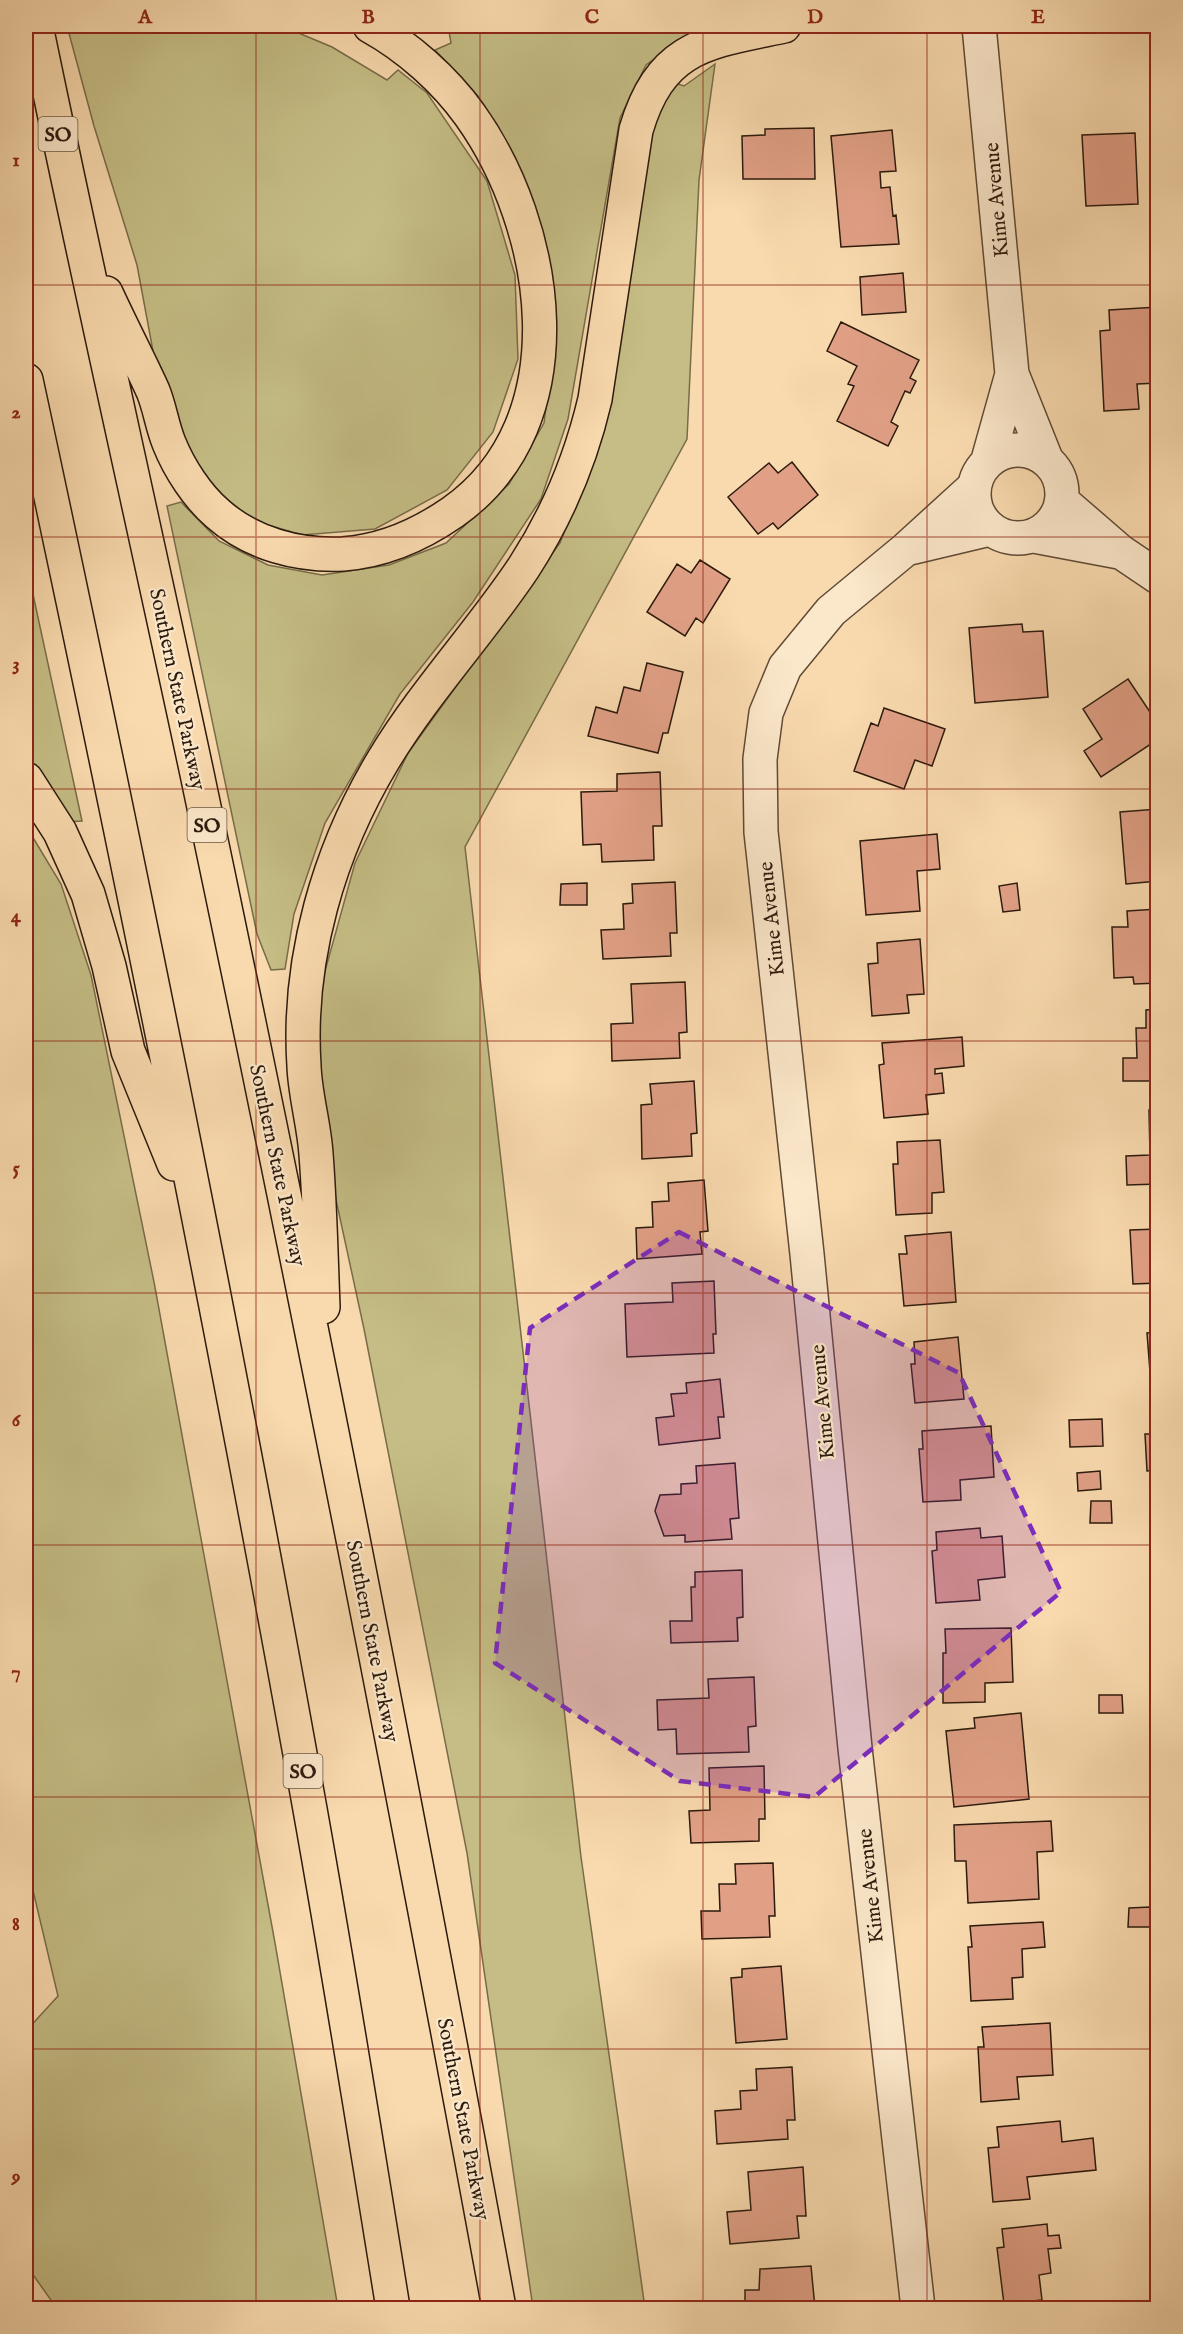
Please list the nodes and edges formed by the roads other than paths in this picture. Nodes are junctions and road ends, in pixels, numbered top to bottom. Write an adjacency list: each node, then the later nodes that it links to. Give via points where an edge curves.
1 (36, 26): 5 (highway, Southern State Parkway / SO)
2 (370, 26): 5 (highway, via 433,73 469,113 486,139 524,223 536,283 540,343 524,423 496,471 459,507 417,534 353,553 281,548 232,525 203,499 179,464 154,394)
3 (784, 26): 18 (highway, via 723,38 690,52 664,71 648,98 636,130 589,425 571,477 523,568 384,759 332,872 308,964 303,1017 304,1068 316,1151)
4 (979, 26): 6 (street, Kime Avenue)
5 (81, 242): 18 (highway, Southern State Parkway / SO)
6 (1012, 374): 8 (street, Kime Avenue); 9 (street, Kime Avenue)
7 (26, 380): 17 (highway, SO)
8 (1046, 459): 9 (street, via 1032,451 1002,452); 10 (street, via 1062,485)
9 (981, 473): 11 (street, via 974,503); 13 (street, Kime Avenue)
10 (1062, 501): 12 (street, via 1048,528); 14 (street)
11 (990, 529): 12 (street, via 1019,539); 13 (street, Kime Avenue)
12 (1034, 536): 14 (street)
13 (906, 549): 21 (street, Kime Avenue, via 831,611 785,667 766,713 760,759 761,832 855,1748)
14 (1121, 552): 15 (street)
15 (1158, 577)
16 (26, 779): 17 (highway, via 60,832 88,894 128,1051)
17 (202, 1236): 19 (highway, SO, via 301,1758)
18 (328, 1410): 20 (highway, Southern State Parkway / SO)
19 (393, 2308)
20 (499, 2308)
21 (918, 2308)

